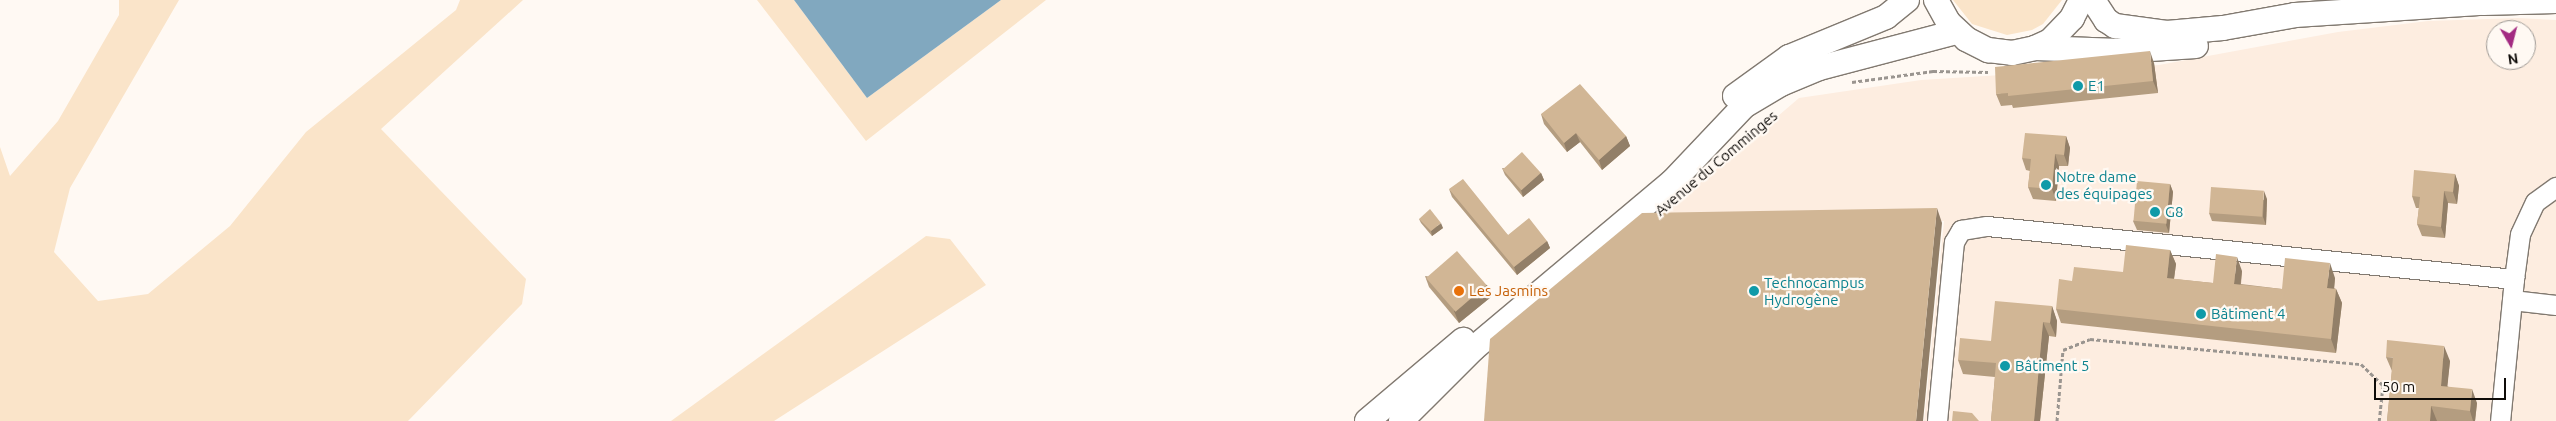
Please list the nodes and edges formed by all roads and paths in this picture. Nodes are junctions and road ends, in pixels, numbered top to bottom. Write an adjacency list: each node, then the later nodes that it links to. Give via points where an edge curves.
1 (1906, 0): 18 (main road, Avenue du Comminges, via 1886,17 1788,57 1734,96 1668,166)
2 (1936, 0): 7 (main road)
3 (2081, 0): 8 (main road, via 2062,31)
4 (2093, 0): 6 (main road, via 2106,20 2115,26 2151,32 2223,28 2295,15)
5 (2556, 1): 6 (main road, via 2406,7)
6 (2332, 15): 8 (main road, via 2280,29 2165,49)
7 (1956, 32): 8 (main road, via 1976,46 2000,52); 17 (main road, Avenue du Comminges, via 1819,68 1781,84 1744,106 1672,182)
8 (2035, 48)
9 (1993, 72): 10 (path, via 1932,71)
10 (1845, 83)
11 (1782, 106): 12 (path, Avenue du Comminges)
12 (1738, 144)
13 (2556, 187): 14 (lane, via 2535,202 2520,234)
14 (2514, 279): 15 (lane); 21 (lane, via 1987,226 1961,230 1954,242)
15 (2512, 300): 16 (lane); 24 (lane)
16 (2556, 305)
17 (1474, 348): 19 (lane, Avenue du Comminges); 20 (main road, Avenue du Comminges)
18 (1366, 421)
19 (1383, 421)
20 (1401, 421)
21 (1937, 421)
22 (2057, 421): 23 (path, via 2063,350 2090,339 2361,364 2383,385)
23 (2379, 421)
24 (2500, 421)

